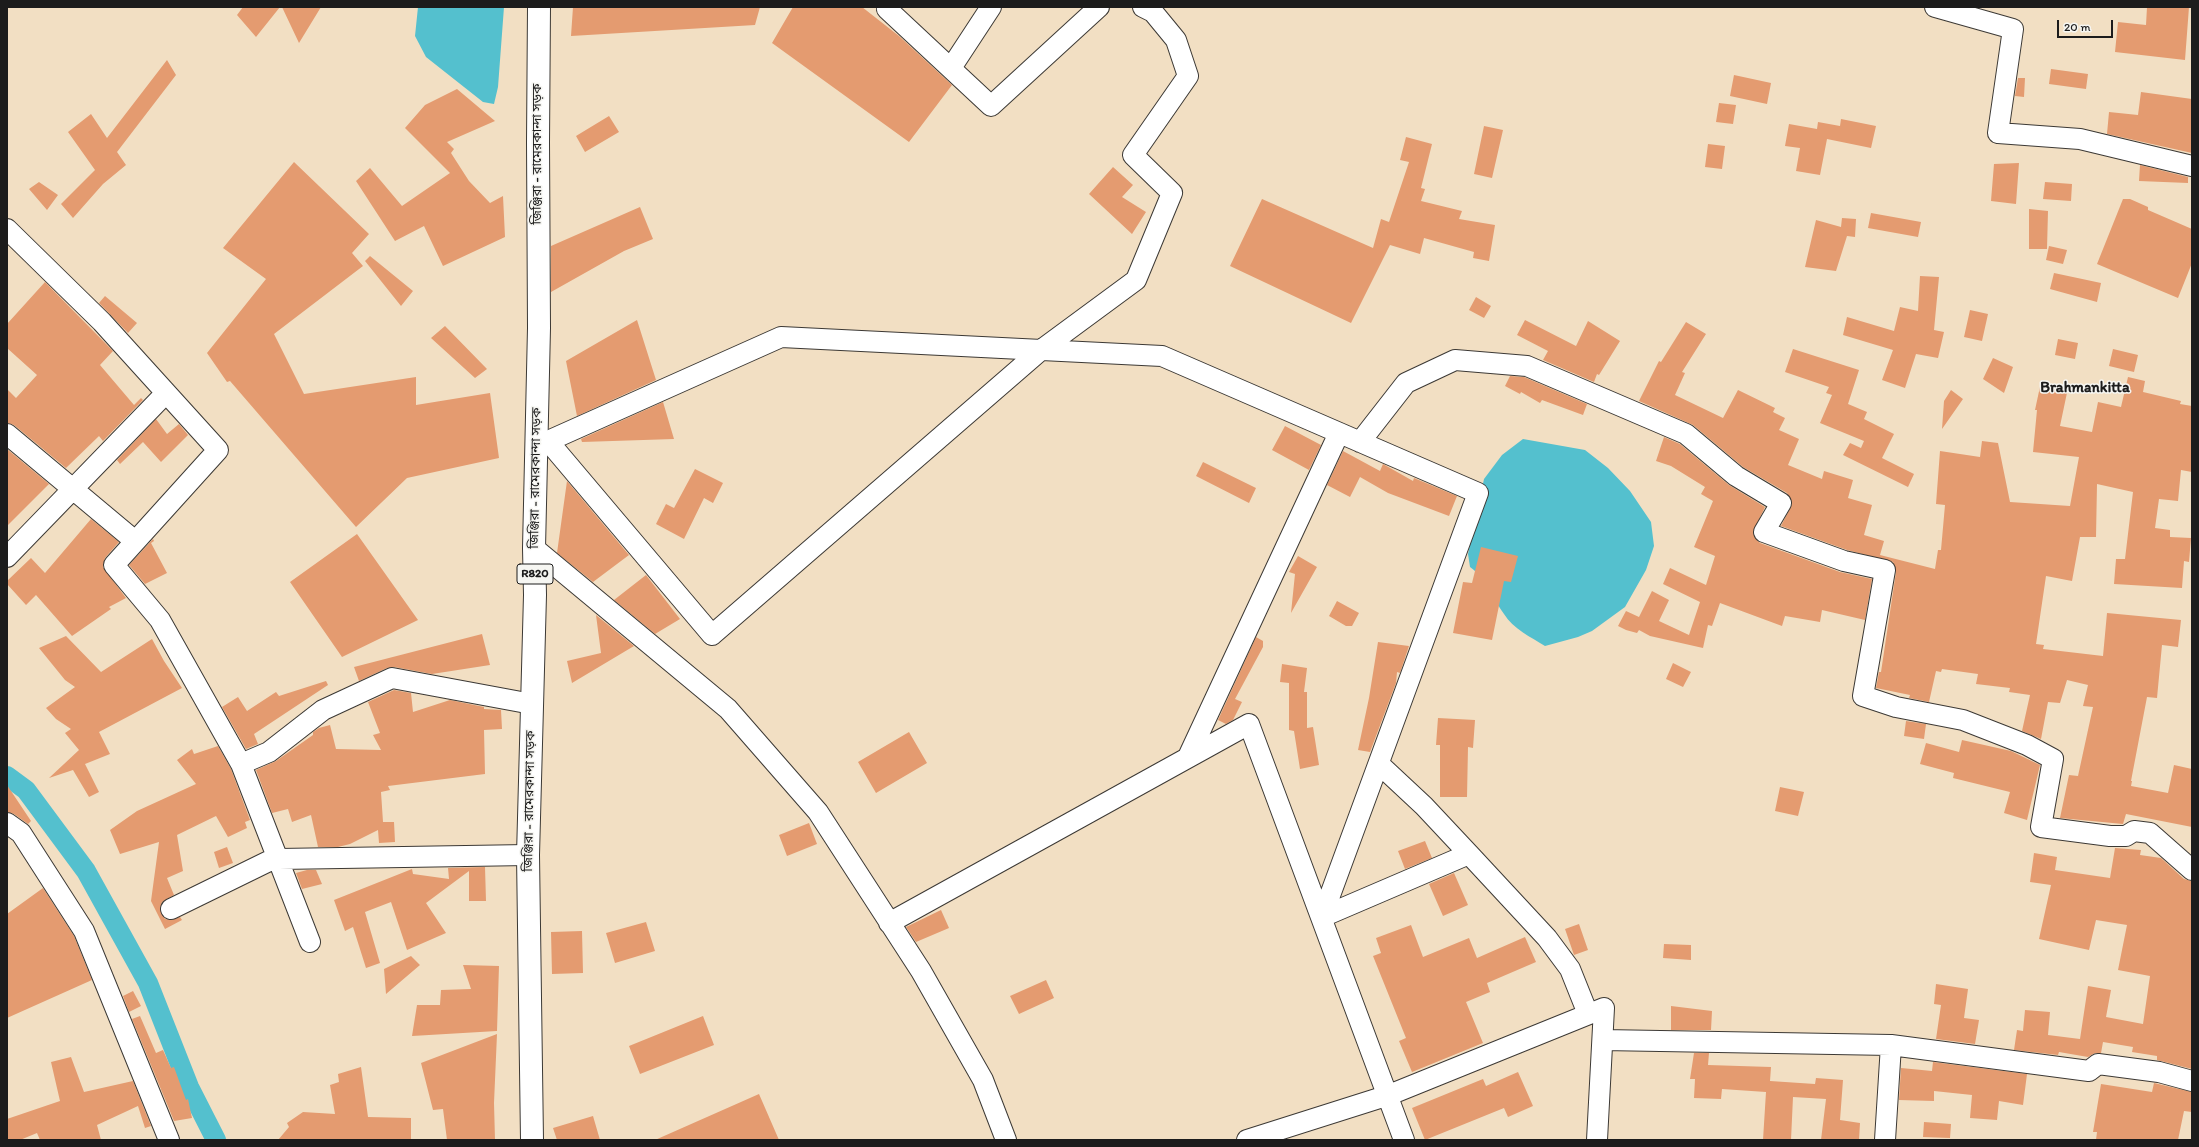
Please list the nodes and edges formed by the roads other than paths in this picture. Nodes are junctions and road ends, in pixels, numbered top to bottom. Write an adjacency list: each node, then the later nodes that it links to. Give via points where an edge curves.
1 (539, 7): 15 (main road, জিঞ্জিরা - রামেরকান্দা সড়ক / R820, via 539,328)
2 (888, 7): 7 (street, via 887,9)
3 (991, 7): 7 (street)
4 (1099, 7): 7 (street, via 991,106)
5 (1143, 7): 10 (street, via 1153,12 1176,40 1188,76 1133,155 1172,192 1136,280)
6 (1935, 7): 8 (street, via 2013,29 1998,133 2080,139)
7 (951, 68)
8 (2192, 166)
9 (7, 229): 11 (street, via 102,322)
10 (1041, 350): 12 (street, via 1162,356); 15 (street, via 781,336); 15 (street, via 712,635)
11 (166, 393): 16 (street); 17 (street, via 218,450)
12 (1339, 433): 14 (street); 21 (street)
13 (7, 434): 16 (street)
14 (1360, 442): 23 (street, via 1478,493); 28 (street, via 1406,383 1455,360 1527,366 1686,434 1736,476 1782,503 1764,532 1844,561 1885,570 1863,696 1896,707 1963,720 2027,745 2053,759 2041,827 2110,836 2126,836 2134,832 2150,833)
15 (543, 443): 18 (main road, জিঞ্জিরা - রামেরকান্দা সড়ক / R820)
16 (73, 489): 17 (street); 19 (street)
17 (135, 541): 22 (street, via 114,566 160,620)
18 (534, 548): 20 (main road, জিঞ্জিরা - রামেরকান্দা সড়ক / R820); 31 (street, via 728,709 818,812)
19 (7, 557)
20 (532, 704): 22 (street, via 392,678 323,710 269,752); 26 (main road, জিঞ্জিরা - রামেরকান্দা সড়ক / R820)
21 (1188, 757): 30 (street, via 1249,724); 31 (street)
22 (241, 764): 27 (street)
23 (1379, 764): 25 (street, via 1424,806); 30 (street)
24 (7, 823): 38 (street, via 21,834 84,931)
25 (1469, 854): 30 (street); 33 (street, via 1547,938 1570,969)
26 (528, 855): 27 (street); 39 (main road, জিঞ্জিরা - রামেরকান্দা সড়ক / R820)
27 (279, 860): 29 (street, via 269,862); 32 (street)
28 (2192, 870)
29 (171, 909)
30 (1322, 917): 37 (street)
31 (889, 923): 40 (street, via 921,972 983,1080)
32 (310, 942)
33 (1588, 1014): 34 (street, via 1604,1008); 37 (street)
34 (1603, 1040): 35 (street); 43 (street)
35 (1891, 1045): 36 (street, via 2089,1071 2098,1064 2159,1072); 44 (street)
36 (2192, 1082)
37 (1389, 1095): 41 (street); 42 (street)
38 (169, 1140)
39 (532, 1140)
40 (1006, 1140)
41 (1247, 1140)
42 (1404, 1140)
43 (1597, 1140)
44 (1885, 1140)

